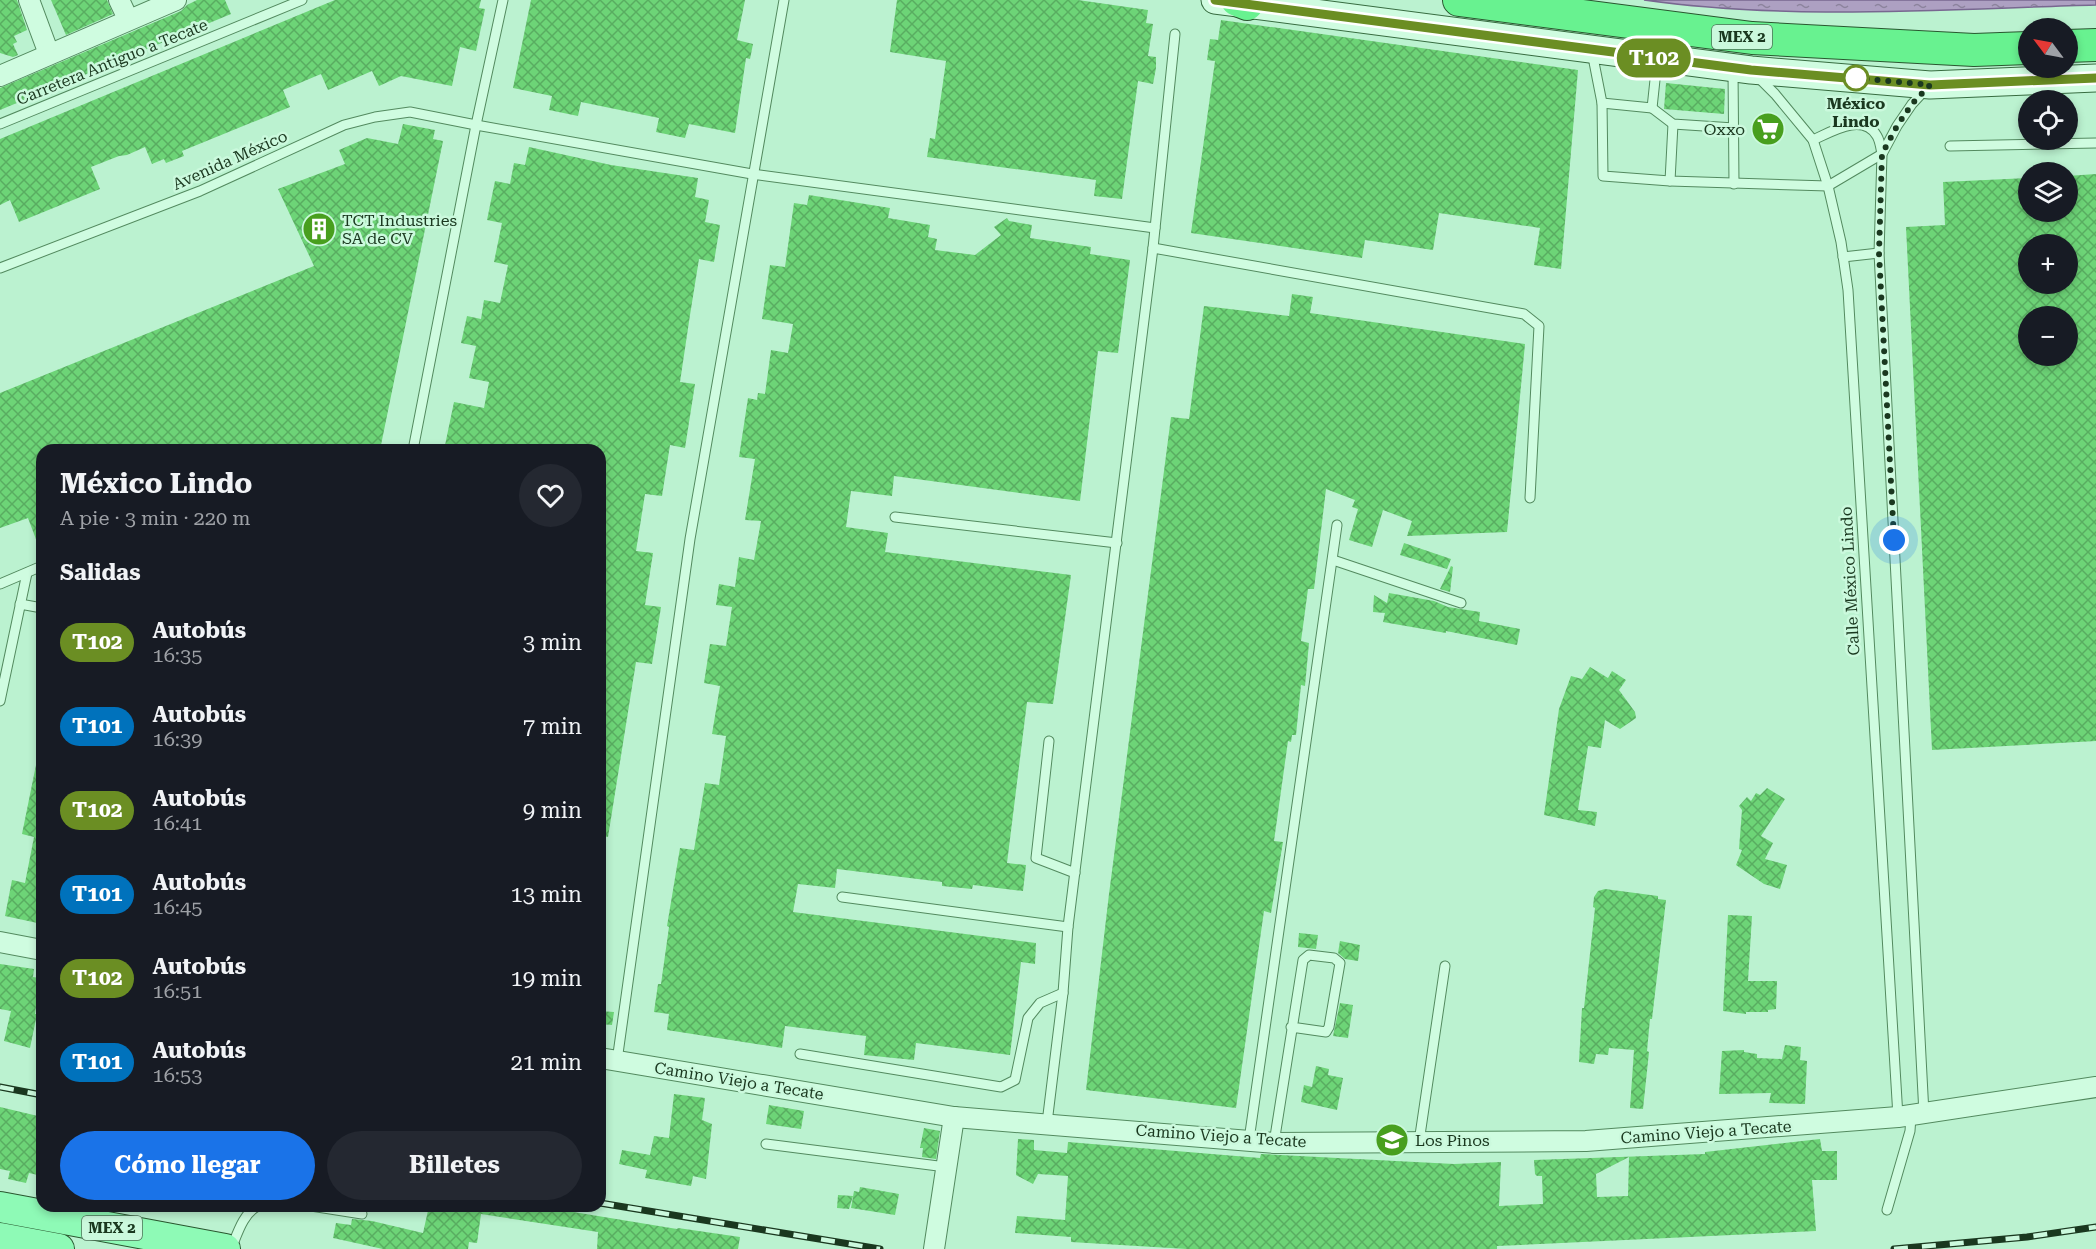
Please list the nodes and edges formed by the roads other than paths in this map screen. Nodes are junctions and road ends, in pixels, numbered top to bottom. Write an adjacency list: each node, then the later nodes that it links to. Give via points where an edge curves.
1 (29, 0): 16 (street)
2 (119, 0): 10 (street)
3 (176, 0): 10 (street)
4 (302, 0): 24 (lane, Carretera Antiguo a Tecate)
5 (503, 0): 26 (lane)
6 (784, 0): 32 (lane)
7 (1215, 0): 9 (main road)
8 (1458, 0): 14 (highway, MEX 2, via 1752,38 1974,50)
9 (1242, 2): 15 (main road)
10 (128, 19): 16 (street)
11 (1175, 34): 36 (lane)
12 (2096, 45): 13 (highway)
13 (2078, 46)
14 (2018, 48)
15 (1592, 50): 17 (main road); 22 (lane)
16 (49, 54): 19 (street)
17 (1657, 58): 18 (main road); 23 (lane)
18 (1742, 68): 21 (main road); 27 (lane); 28 (lane, Calle México Lindo, via 1775,94)
19 (0, 75)
20 (2096, 78): 21 (main road)
21 (1930, 85): 31 (lane, via 1912,104)
22 (1602, 103): 23 (lane); 33 (lane, via 1603,176)
23 (1652, 108): 25 (lane)
24 (0, 124)
25 (1673, 124): 27 (lane); 33 (lane)
26 (476, 125): 32 (lane, Avenida México); 40 (lane, Avenida México, via 410,112 344,125 200,191); 41 (lane)
27 (1734, 128): 34 (lane)
28 (1813, 140): 31 (lane, via 1851,124 1864,125 1877,135); 35 (lane, Calle México Lindo)
29 (2096, 144): 30 (lane)
30 (1950, 146)
31 (1882, 154): 35 (lane); 38 (lane)
32 (753, 174): 36 (lane, Avenida México); 64 (lane, via 690,539)
33 (1670, 181): 34 (lane)
34 (1734, 184): 35 (lane)
35 (1828, 186): 39 (lane, Calle México Lindo)
36 (1155, 228): 37 (lane)
37 (1153, 248): 42 (lane, via 1524,314 1539,326); 45 (lane)
38 (1879, 253): 39 (lane); 66 (lane)
39 (1843, 258): 66 (lane, Calle México Lindo)
40 (0, 268)
41 (414, 444)
42 (1530, 498)
43 (895, 517): 45 (lane)
44 (1337, 525): 46 (lane)
45 (1117, 543): 55 (lane)
46 (1333, 560): 50 (lane); 69 (lane)
47 (36, 569): 48 (lane)
48 (27, 573): 49 (lane); 51 (lane)
49 (0, 584)
50 (1461, 603)
51 (20, 604): 52 (lane); 53 (lane)
52 (36, 607)
53 (0, 701)
54 (1049, 741): 55 (lane, via 1036,858)
55 (1075, 873): 57 (lane)
56 (842, 897): 57 (lane)
57 (1068, 927): 61 (lane)
58 (0, 942): 59 (street)
59 (36, 949)
60 (1445, 966): 70 (lane)
61 (1063, 993): 63 (lane, via 1040,1003 1028,1018 1015,1080 1001,1087); 68 (lane)
62 (1291, 1027): 62 (lane, via 1303,960 1309,956 1334,958 1340,963 1326,1032); 71 (lane)
63 (800, 1054)
64 (609, 1060): 67 (street, Camino Viejo a Tecate)
65 (2096, 1087): 66 (street, Camino Viejo a Tecate)
66 (1911, 1116): 70 (street, Camino Viejo a Tecate, via 1586,1141); 75 (lane)
67 (954, 1117): 68 (street, Camino Viejo a Tecate); 73 (street)
68 (1047, 1123): 69 (street, Camino Viejo a Tecate)
69 (1249, 1140): 71 (street, Camino Viejo a Tecate)
70 (1419, 1142): 71 (street, Camino Viejo a Tecate)
71 (1274, 1143)
72 (766, 1144): 73 (lane)
73 (946, 1167): 83 (street)
74 (0, 1207): 81 (main road, MEX 2)
75 (1887, 1210)
76 (251, 1212): 82 (lane)
77 (349, 1212): 78 (lane)
78 (362, 1214)
79 (0, 1238): 80 (main road, MEX 2)
80 (59, 1249)
81 (225, 1249)
82 (231, 1249)
83 (934, 1249)

